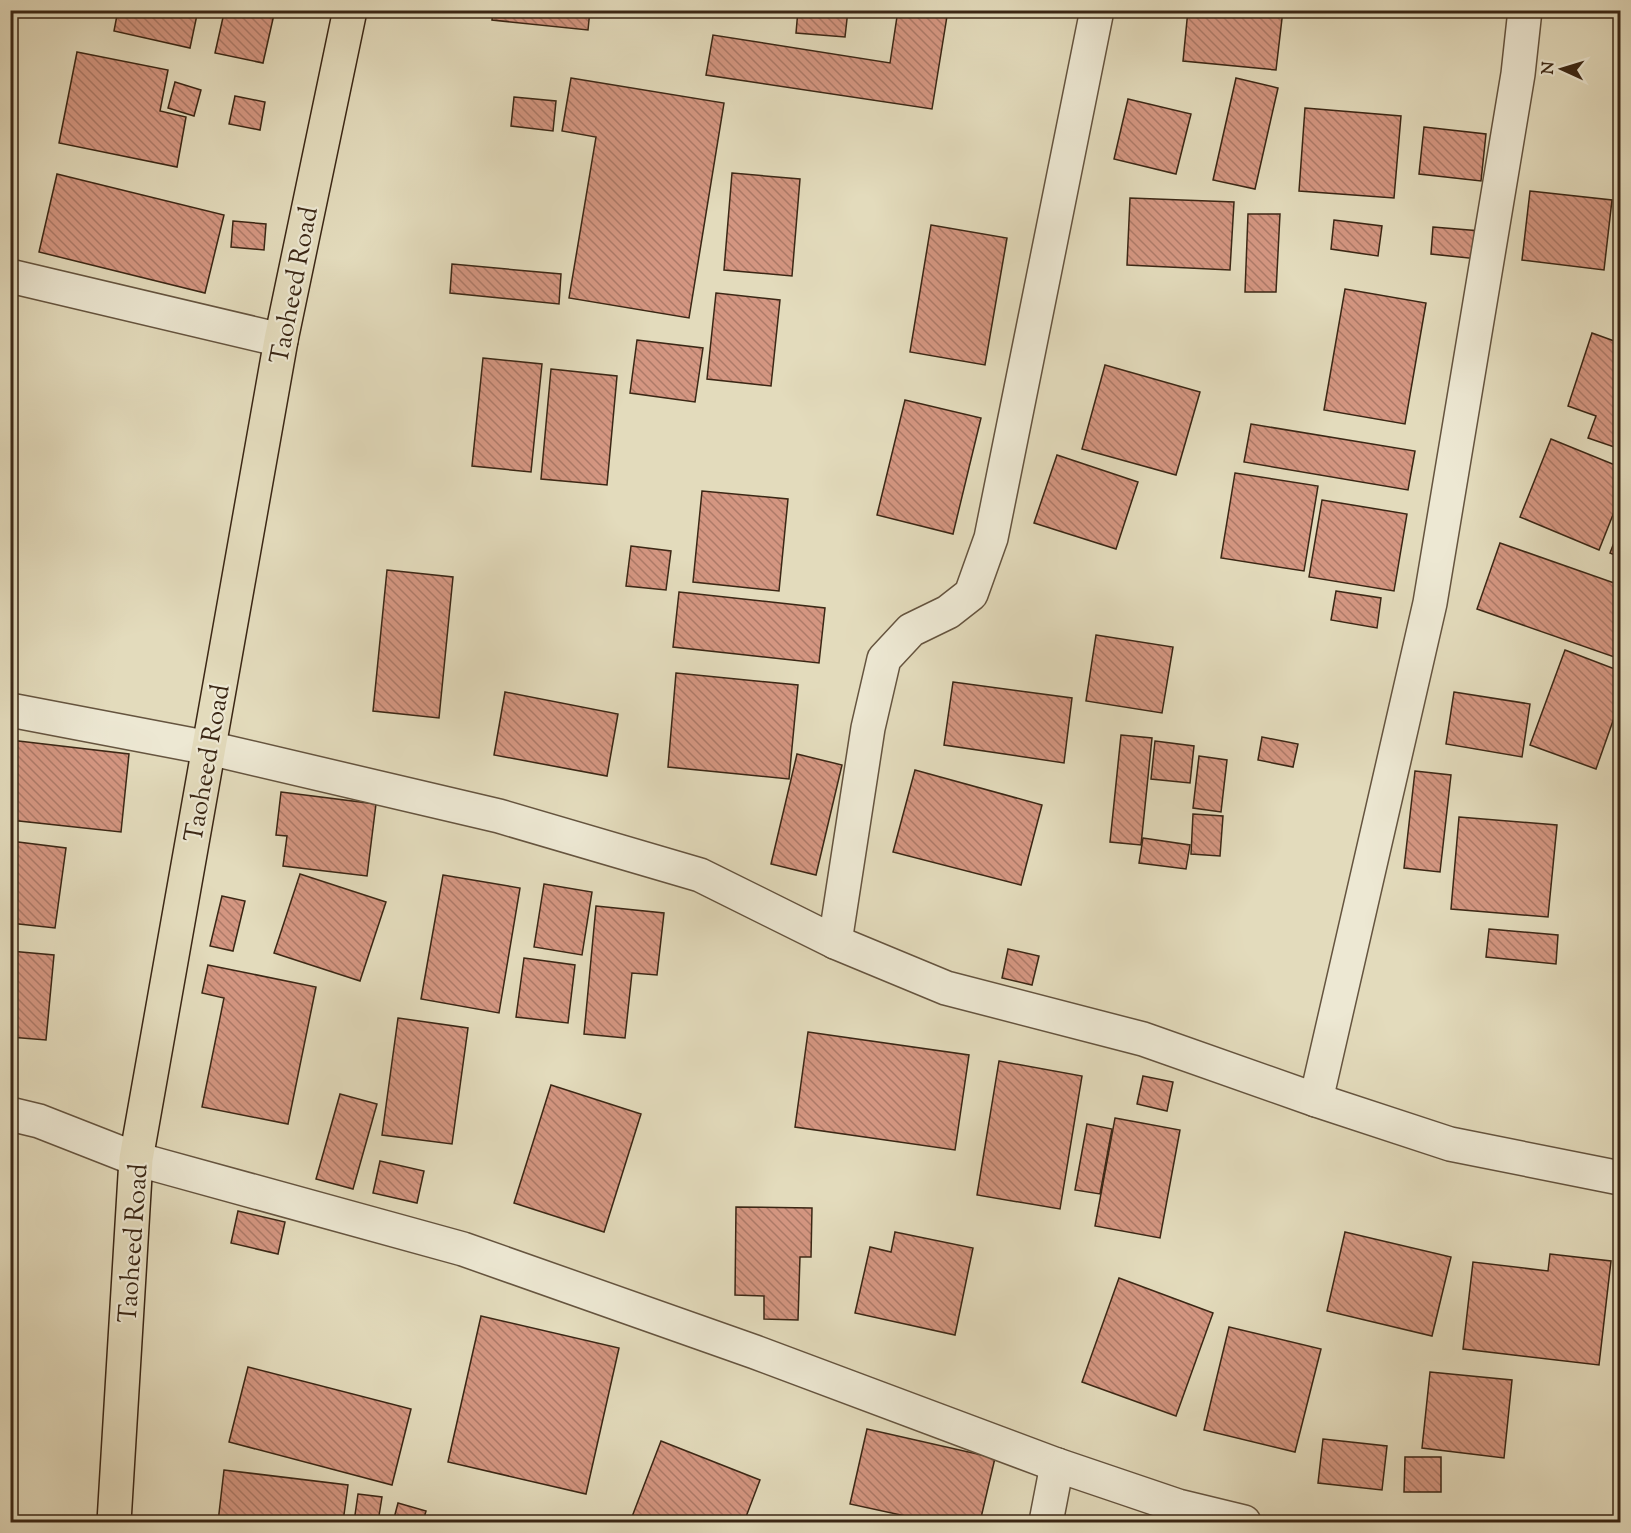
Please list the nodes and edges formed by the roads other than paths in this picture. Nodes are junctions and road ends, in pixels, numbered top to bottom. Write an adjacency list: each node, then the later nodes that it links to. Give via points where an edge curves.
1 (350, 10): 5 (main road, Taoheed Road)
2 (1097, 10): 8 (street, via 991,538 971,594 948,612 911,630 884,659 868,728)
3 (1525, 10): 9 (street, via 1518,74 1430,603)
4 (10, 276): 5 (street)
5 (281, 340): 7 (main road, Taoheed Road)
6 (10, 710): 7 (street)
7 (209, 748): 8 (street, via 499,816 700,875); 11 (main road, Taoheed Road)
8 (835, 942): 9 (street, via 946,988 1143,1039)
9 (1316, 1100): 12 (street, via 1450,1143)
10 (10, 1114): 11 (street, via 39,1121)
11 (136, 1159): 13 (street, via 463,1249); 14 (main road, Taoheed Road)
12 (1620, 1178)
13 (1057, 1465): 15 (street); 16 (street, via 1178,1506)
14 (114, 1522)
15 (1046, 1522)
16 (1244, 1522)

